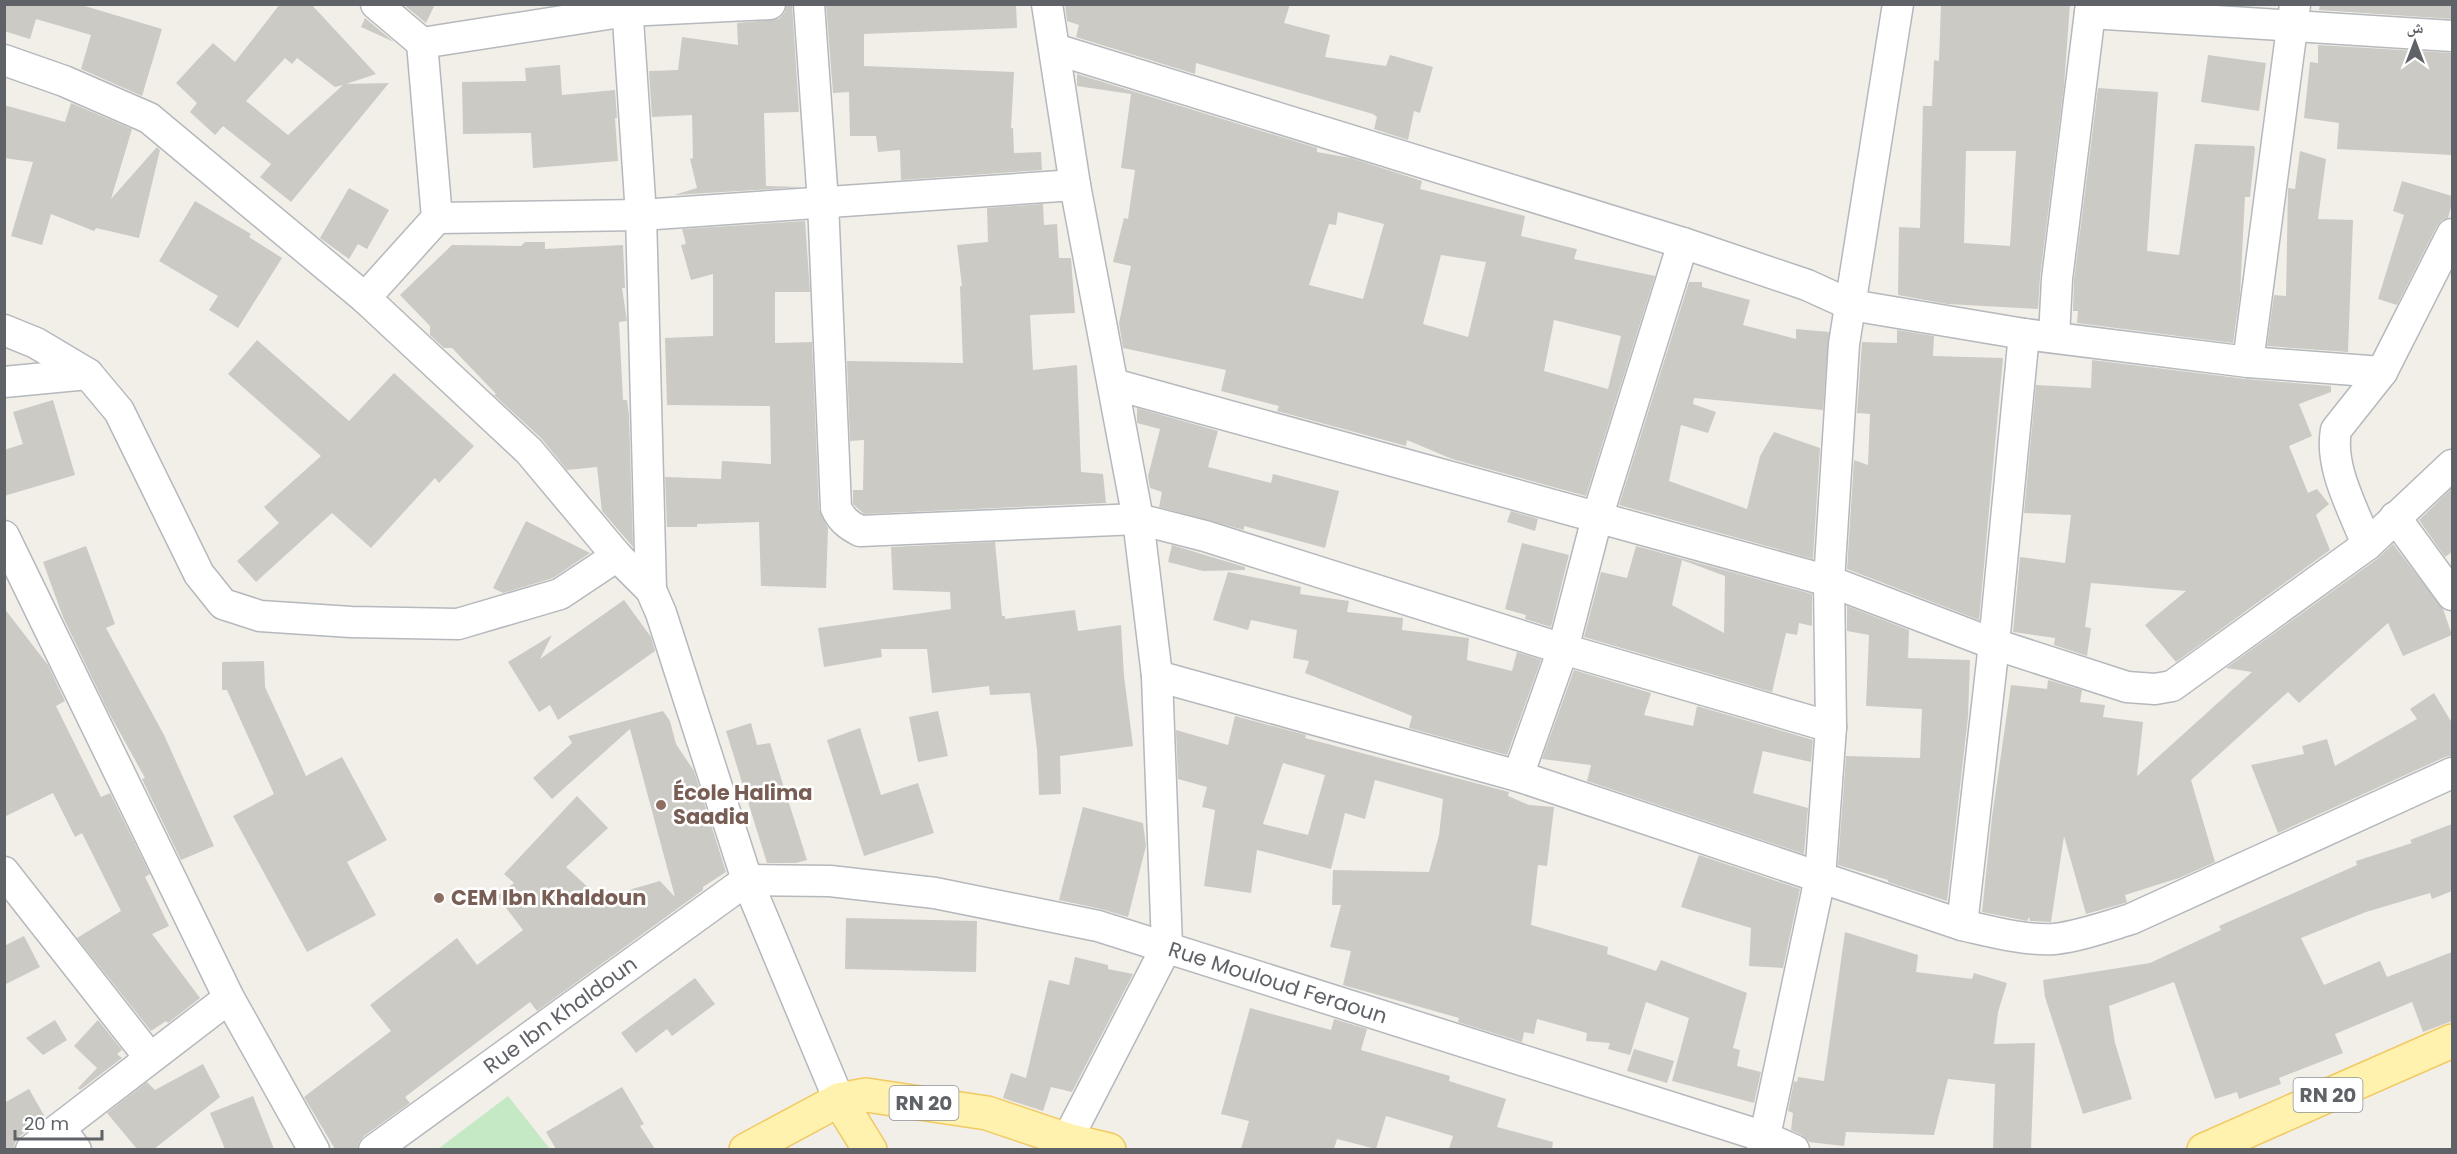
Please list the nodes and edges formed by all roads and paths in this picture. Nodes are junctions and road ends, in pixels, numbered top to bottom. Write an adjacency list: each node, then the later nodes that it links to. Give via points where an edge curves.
1 (376, 4): 10 (street)
2 (770, 4): 6 (street)
3 (808, 4): 14 (street)
4 (1047, 4): 11 (street)
5 (1898, 4): 20 (street)
6 (627, 8): 10 (street); 15 (street)
7 (2090, 8): 8 (street); 23 (street, via 2056,279)
8 (2293, 14): 9 (street); 24 (street)
9 (2452, 36)
10 (422, 42): 16 (street)
11 (1055, 49): 13 (street); 18 (street)
12 (4, 60): 19 (street, via 149,118)
13 (1075, 185): 14 (street); 28 (street)
14 (823, 202): 15 (street); 32 (street, via 836,508 841,518 860,531)
15 (641, 215): 16 (street); 38 (street)
16 (437, 218): 19 (street)
17 (2452, 234): 25 (street)
18 (1683, 243): 20 (street, via 1807,285); 31 (street)
19 (365, 298): 35 (street, via 513,435)
20 (1851, 305): 22 (street); 37 (street, via 1844,344)
21 (4, 330): 26 (street, via 36,343)
22 (2024, 334): 23 (street); 40 (street)
23 (2054, 337): 24 (street)
24 (2248, 362): 25 (street)
25 (2382, 372): 34 (street, via 2336,430 2334,442 2342,482)
26 (88, 374): 27 (street); 35 (street, via 120,411 199,574 223,604 261,616 458,624 560,594)
27 (4, 382)
28 (1113, 384): 31 (street); 32 (street)
29 (2452, 465): 30 (street)
30 (2395, 517): 34 (street); 39 (street)
31 (1597, 518): 37 (street); 41 (street)
32 (1138, 519): 41 (street, via 1206,536); 42 (street)
33 (4, 536): 36 (street)
34 (2367, 545): 40 (street, via 2165,688 2127,687)
35 (617, 556): 38 (street)
36 (14, 578): 51 (street)
37 (1829, 581): 40 (street); 43 (street)
38 (651, 590): 48 (street)
39 (2452, 596)
40 (1994, 644): 49 (street)
41 (1563, 649): 43 (street); 45 (street)
42 (1157, 676): 45 (street); 50 (street)
43 (1831, 726): 47 (street)
44 (2452, 773): 49 (street, via 2131,919 2052,939)
45 (1518, 776): 47 (street)
46 (4, 872): 53 (street)
47 (1820, 878): 49 (street); 56 (street)
48 (747, 880): 50 (street, Rue Mouloud Feraoun, via 830,881 935,893 1098,926); 54 (street); 60 (street, Rue Ibn Khaldoun)
49 (1962, 925)
50 (1167, 946): 56 (street, Rue Mouloud Feraoun); 57 (street)
51 (229, 998): 53 (street); 59 (street)
52 (2452, 1041): 65 (main road, RN 20)
53 (150, 1058): 55 (street)
54 (839, 1100): 57 (main road, RN 20, via 866,1095 987,1113); 61 (main road, RN 20); 62 (main road)
55 (68, 1138): 58 (street)
56 (1763, 1143): 64 (street, Rue Mouloud Feraoun)
57 (1066, 1145): 63 (main road, RN 20)
58 (31, 1149)
59 (314, 1149)
60 (374, 1149)
61 (746, 1149)
62 (870, 1149)
63 (1108, 1149)
64 (1794, 1149)
65 (2204, 1149)

